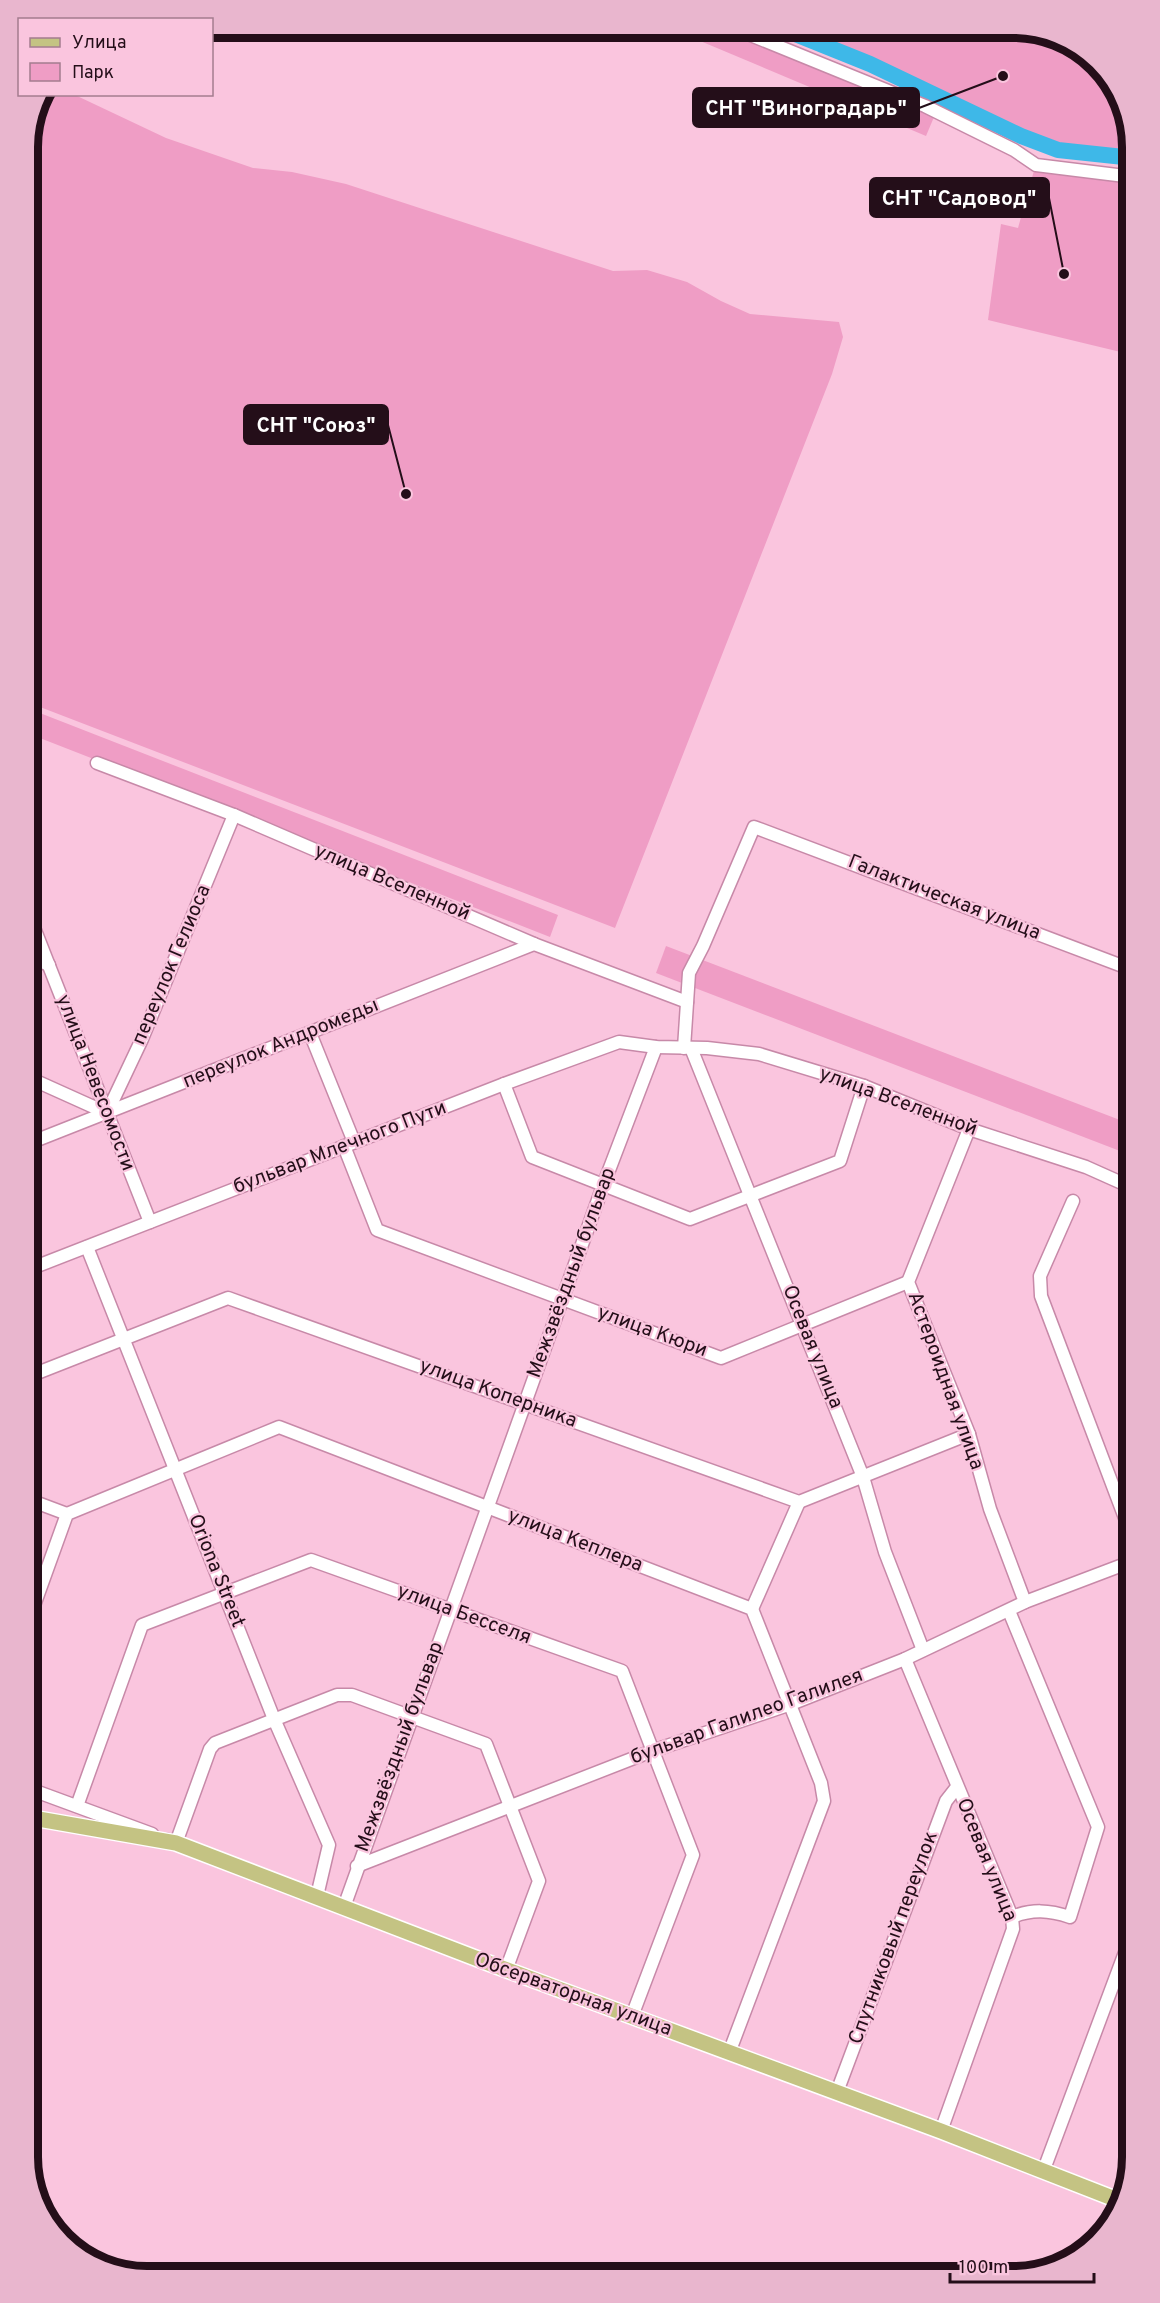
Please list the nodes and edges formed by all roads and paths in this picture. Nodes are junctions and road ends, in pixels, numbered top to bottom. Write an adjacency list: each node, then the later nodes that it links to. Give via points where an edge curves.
1 (758, 38): 2 (street, via 925,106 1036,165)
2 (1122, 176)
3 (97, 764): 4 (street, улица Вселенной)
4 (234, 815): 6 (street, улица Вселенной); 17 (street, переулок Гелиоса, via 142,1039)
5 (38, 938): 8 (street, улица Невесомости)
6 (534, 944): 10 (street, улица Вселенной); 11 (street, переулок Андромеды)
7 (38, 960): 8 (street)
8 (49, 965): 17 (street, улица Невесомости)
9 (1122, 965): 10 (street, Галактическая улица, via 754,827 689,973)
10 (687, 1002): 13 (street)
11 (310, 1033): 17 (street, переулок Андромеды); 20 (street, улица Кюри)
12 (656, 1047): 13 (street, улица Вселенной); 15 (street, бульвар Млечного Пути, via 619,1042); 22 (street, Межзвёздный бульвар)
13 (687, 1048): 16 (street, улица Вселенной, via 759,1054); 23 (street, Осевая улица)
14 (38, 1082): 17 (street)
15 (504, 1084): 20 (street, бульвар Млечного Пути); 22 (street, via 532,1157)
16 (864, 1086): 18 (street, улица Вселенной); 23 (street, via 840,1161)
17 (107, 1113): 19 (street, переулок Андромеды); 25 (street, улица Невесомости)
18 (969, 1129): 21 (street, улица Вселенной, via 1086,1167); 28 (street, Астероидная улица)
19 (38, 1140)
20 (349, 1144): 25 (street, бульвар Млечного Пути); 29 (street, улица Кюри, via 377,1230)
21 (1122, 1183)
22 (603, 1186): 23 (street, via 690,1219); 29 (street, Межзвёздный бульвар)
23 (752, 1196): 30 (street, Осевая улица)
24 (1073, 1201): 40 (street, via 1041,1276 1041,1296)
25 (150, 1222): 26 (street, бульвар Млечного Пути)
26 (87, 1247): 27 (street, бульвар Млечного Пути); 31 (street, Oriona Street)
27 (38, 1266)
28 (908, 1282): 30 (street, улица Кюри); 34 (street, Астероидная улица)
29 (562, 1299): 30 (street, улица Кюри, via 721,1358); 33 (street, Межзвёздный бульвар)
30 (803, 1325): 36 (street, Осевая улица)
31 (124, 1339): 32 (street, улица Коперника); 33 (street, улица Коперника, via 228,1298); 35 (street, Oriona Street)
32 (38, 1373)
33 (525, 1404): 37 (street, улица Коперника); 39 (street, Межзвёздный бульвар)
34 (969, 1434): 36 (street); 45 (street, Астероидная улица, via 990,1509)
35 (176, 1470): 39 (street, улица Кеплера, via 279,1427); 41 (street, улица Кеплера); 43 (street, Oriona Street)
36 (863, 1477): 37 (street); 49 (street, Осевая улица, via 885,1552)
37 (799, 1502): 46 (street)
38 (38, 1503): 41 (street)
39 (487, 1507): 46 (street, улица Кеплера); 47 (street, Межзвёздный бульвар)
40 (1122, 1510)
41 (67, 1514): 44 (street)
42 (1122, 1565): 45 (street, бульвар Галилео Галилея)
43 (225, 1593): 47 (street, улица Бесселя, via 311,1560); 53 (street, Oriona Street); 57 (street, улица Бесселя, via 142,1625)
44 (38, 1594)
45 (1026, 1602): 48 (street, бульвар Галилео Галилея)
46 (752, 1609): 51 (street)
47 (450, 1610): 52 (street, Межзвёздный бульвар); 54 (street, улица Бесселя, via 622,1671)
48 (1009, 1611): 49 (street, бульвар Галилео Галилея); 64 (street, via 1098,1827 1070,1917 1053,1911 1029,1910)
49 (923, 1650): 50 (street, бульвар Галилео Галилея)
50 (905, 1659): 51 (street, бульвар Галилео Галилея); 55 (street, Осевая улица)
51 (791, 1704): 54 (street, бульвар Галилео Галилея); 68 (street, via 824,1801)
52 (411, 1716): 53 (street, via 352,1695 337,1695); 58 (street, via 486,1744); 61 (street, Межзвёздный бульвар)
53 (274, 1719): 60 (street, via 221,1739 210,1749); 62 (street, Oriona Street, via 329,1845)
54 (652, 1751): 58 (street, бульвар Галилео Галилея); 67 (street, улица Бесселя, via 693,1855)
55 (957, 1787): 64 (street, Осевая улица); 69 (street, Спутниковый переулок, via 946,1801)
56 (38, 1792): 57 (street, Обсерваторная улица)
57 (77, 1806): 60 (street, Обсерваторная улица)
58 (510, 1808): 61 (street, бульвар Галилео Галилея); 66 (street, via 539,1881)
59 (38, 1819): 60 (main road)
60 (176, 1843): 62 (main road, Обсерваторная улица)
61 (357, 1866): 63 (street, Межзвёздный бульвар)
62 (317, 1896): 63 (main road, Обсерваторная улица)
63 (344, 1907): 66 (main road, Обсерваторная улица)
64 (1012, 1917): 70 (street, Осевая улица, via 1013,1929)
65 (1122, 1961): 71 (street)
66 (506, 1970): 67 (main road, Обсерваторная улица)
67 (632, 2016): 68 (main road, Обсерваторная улица)
68 (729, 2053): 69 (main road, Обсерваторная улица)
69 (837, 2092): 70 (main road, Обсерваторная улица)
70 (941, 2131): 71 (main road, Обсерваторная улица)
71 (1042, 2172): 72 (main road, Обсерваторная улица)
72 (1114, 2199)

